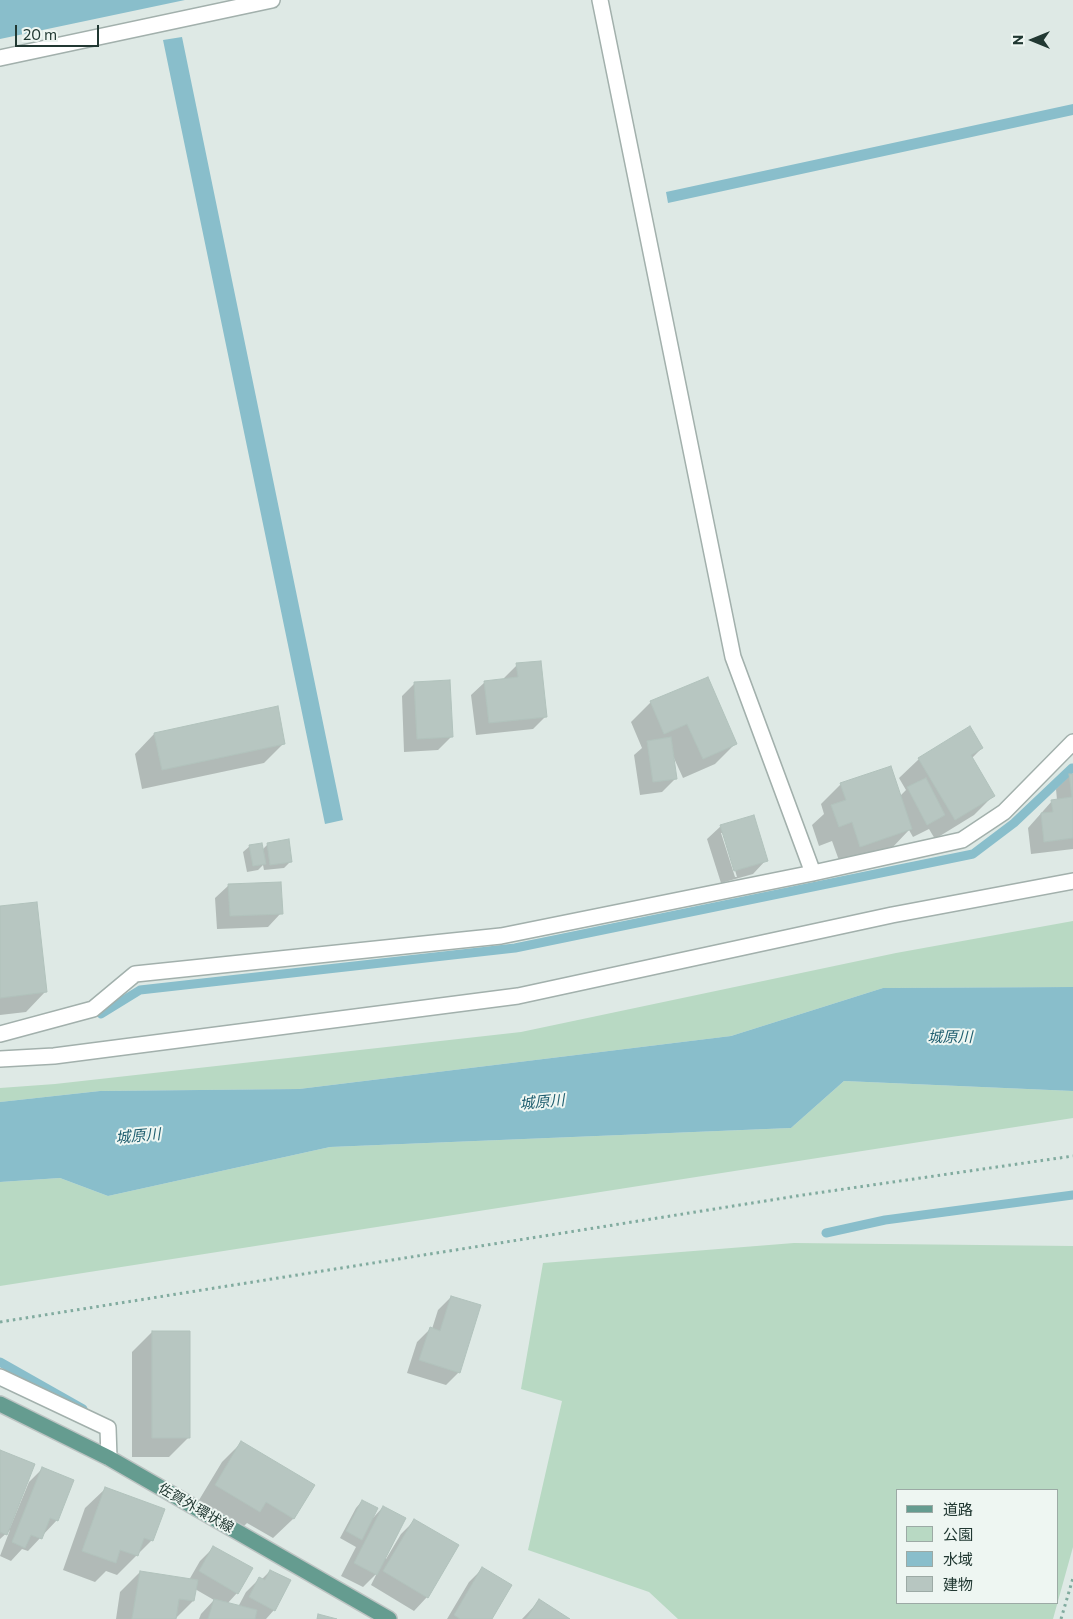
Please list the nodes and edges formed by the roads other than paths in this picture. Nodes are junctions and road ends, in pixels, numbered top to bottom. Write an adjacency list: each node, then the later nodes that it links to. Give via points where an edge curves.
1 (272, 0): 3 (street)
2 (600, 0): 5 (street, via 732,657)
3 (0, 58)
4 (1073, 742): 5 (street, via 1004,812 962,840)
5 (813, 873): 7 (street, via 501,936 135,974 93,1009)
6 (1073, 881): 8 (street, via 892,915 518,996 54,1056)
7 (0, 1034)
8 (0, 1059)
9 (0, 1377): 11 (street, via 108,1428)
10 (0, 1404): 11 (main road, 佐賀外環状線)
11 (109, 1458): 12 (main road, 佐賀外環状線)
12 (389, 1619)

